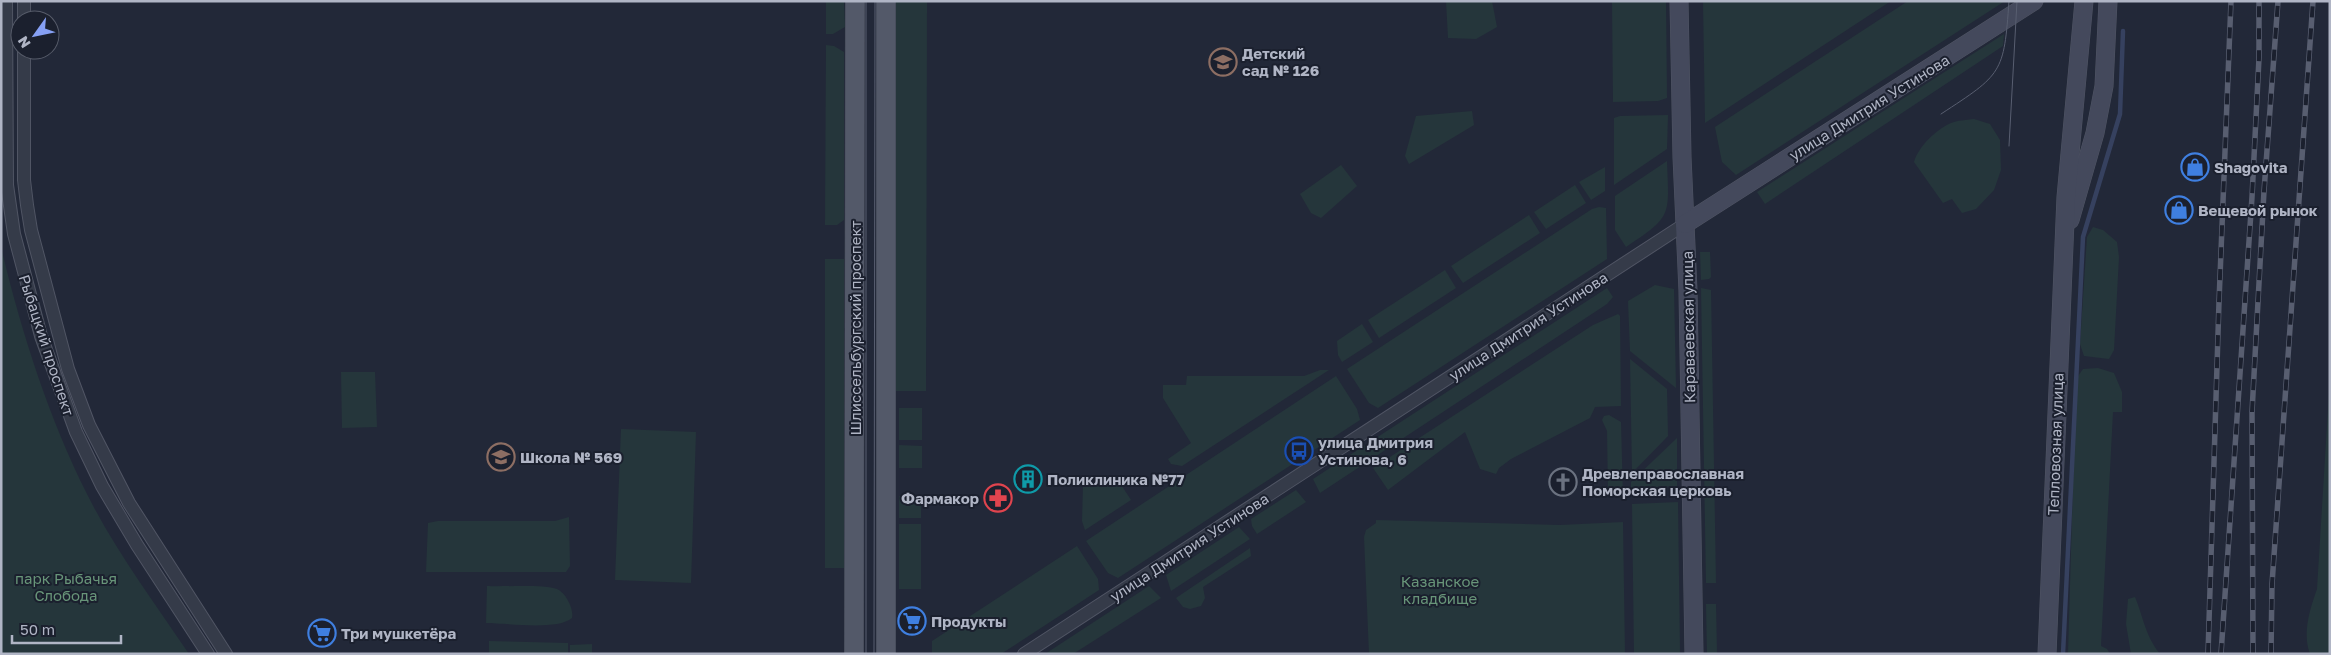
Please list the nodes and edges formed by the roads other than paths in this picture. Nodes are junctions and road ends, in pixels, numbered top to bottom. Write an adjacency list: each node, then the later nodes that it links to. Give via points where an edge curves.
1 (6, 1): 12 (street, Рыбацкий проспект, via 7,185 14,234 41,336 76,432 102,486)
2 (854, 1): 13 (main road, Шлиссельбургский проспект)
3 (886, 1): 14 (main road, Шлиссельбургский проспект)
4 (1679, 1): 9 (street, Караваевская улица)
5 (2034, 1): 9 (street, улица Дмитрия Устинова)
6 (2084, 1): 10 (street, Тепловозная улица)
7 (2108, 1): 10 (street, Тепловозная улица, via 2104,86 2077,203)
8 (24, 60): 11 (street, Рыбацкий проспект, via 27,206 68,369 89,425 128,504)
9 (1685, 224): 15 (street, улица Дмитрия Устинова); 16 (street, Караваевская улица)
10 (2065, 234): 17 (street, Тепловозная улица)
11 (222, 652)
12 (208, 654)
13 (854, 654)
14 (886, 654)
15 (1024, 654)
16 (1694, 654)
17 (2047, 654)

